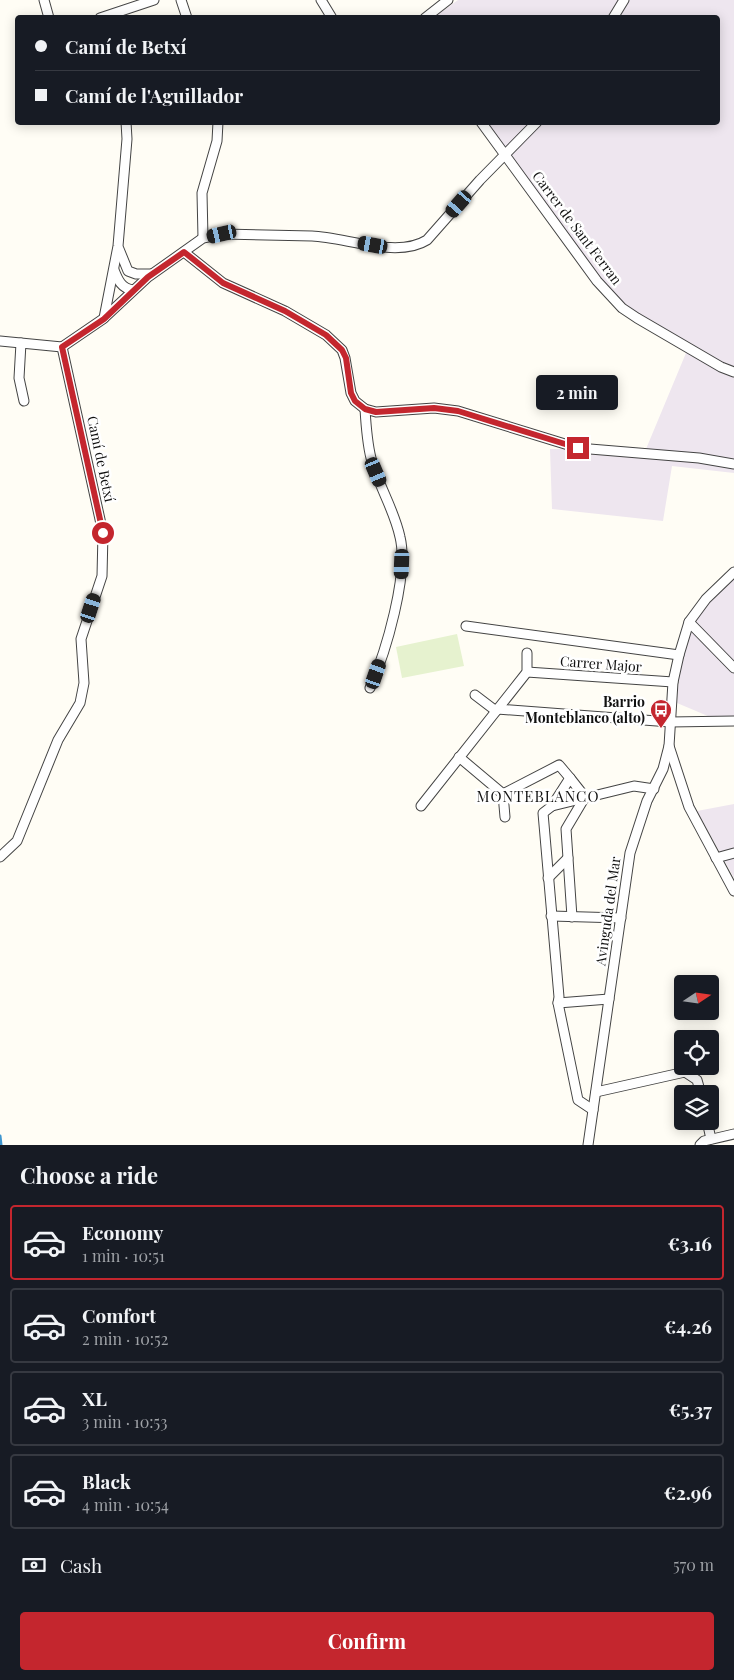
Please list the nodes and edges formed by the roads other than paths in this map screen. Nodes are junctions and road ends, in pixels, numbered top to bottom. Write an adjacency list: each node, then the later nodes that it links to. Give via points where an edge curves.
1 (44, 0): 7 (street)
2 (154, 0): 8 (street)
3 (181, 0): 9 (street)
4 (321, 0): 10 (street)
5 (448, 0): 11 (street)
6 (624, 0): 12 (street)
7 (48, 15)
8 (109, 15)
9 (186, 15)
10 (330, 15)
11 (429, 15)
12 (616, 15)
13 (126, 125): 19 (street)
14 (218, 125): 18 (street, via 217,141 202,192)
15 (483, 125): 17 (street, Carrer de Sant Ferran)
16 (534, 125): 17 (street)
17 (505, 156): 18 (street, via 418,246 389,248 319,236 222,234); 29 (street, Carrer de Sant Ferran, via 597,282 622,308)
18 (203, 238): 20 (street)
19 (118, 246): 21 (street); 22 (street)
20 (184, 252): 23 (street); 31 (street, via 223,283 285,311 326,335 342,350 351,393)
21 (113, 269): 24 (street, via 120,284); 25 (street)
22 (128, 271): 23 (street); 24 (street)
23 (151, 274): 24 (street)
24 (132, 290): 25 (street)
25 (104, 319): 28 (street)
26 (0, 341): 27 (street)
27 (21, 343): 28 (street); 30 (street, via 18,378)
28 (62, 347): 56 (street, Camí de Betxí, via 103,533 102,576 81,639 84,683 80,703 58,740 17,841)
29 (734, 372)
30 (24, 401)
31 (365, 409): 32 (street, via 376,412 434,408 458,411 578,448); 41 (street, via 371,458 397,525 402,552 402,576 385,649)
32 (734, 464)
33 (734, 572): 34 (street, Avinguda del Mar, via 706,599)
34 (689, 622): 37 (street, Avinguda del Mar); 38 (street)
35 (466, 626): 37 (street)
36 (527, 653): 39 (street)
37 (678, 655): 40 (street, Avinguda del Mar)
38 (734, 668)
39 (527, 672): 40 (street, Carrer Major); 43 (street)
40 (672, 682): 45 (street, Avinguda del Mar)
41 (370, 688)
42 (476, 694): 43 (street)
43 (496, 710): 45 (street); 47 (street)
44 (734, 721): 45 (street)
45 (670, 722): 46 (street, Avinguda del Mar)
46 (669, 746): 49 (street, Avinguda del Mar); 58 (street, via 689,808)
47 (459, 757): 50 (street); 52 (street)
48 (570, 778): 50 (street, via 559,765); 51 (street); 53 (street)
49 (654, 789): 51 (street, via 634,786); 63 (street, Avinguda del Mar, via 630,853)
50 (503, 794): 54 (street)
51 (585, 798): 53 (street); 57 (street, via 566,829)
52 (421, 806)
53 (552, 806): 59 (street, via 543,813)
54 (505, 817)
55 (734, 853): 58 (street)
56 (0, 857)
57 (568, 858): 59 (street); 62 (street)
58 (716, 858): 60 (street)
59 (548, 878): 61 (street)
60 (734, 892)
61 (551, 916): 62 (street); 65 (street)
62 (572, 917): 63 (street)
63 (621, 918): 64 (street, Avinguda del Mar)
64 (609, 999): 65 (street); 67 (street, Avinguda del Mar)
65 (558, 1003): 68 (street, via 578,1100)
66 (698, 1085): 67 (street, via 697,1080 685,1072)
67 (596, 1092): 68 (street, Avinguda del Mar)
68 (593, 1110): 72 (street, Avinguda del Mar)
69 (709, 1130): 71 (street)
70 (734, 1134): 71 (street)
71 (711, 1139): 73 (street)
72 (588, 1145)
73 (700, 1145)

